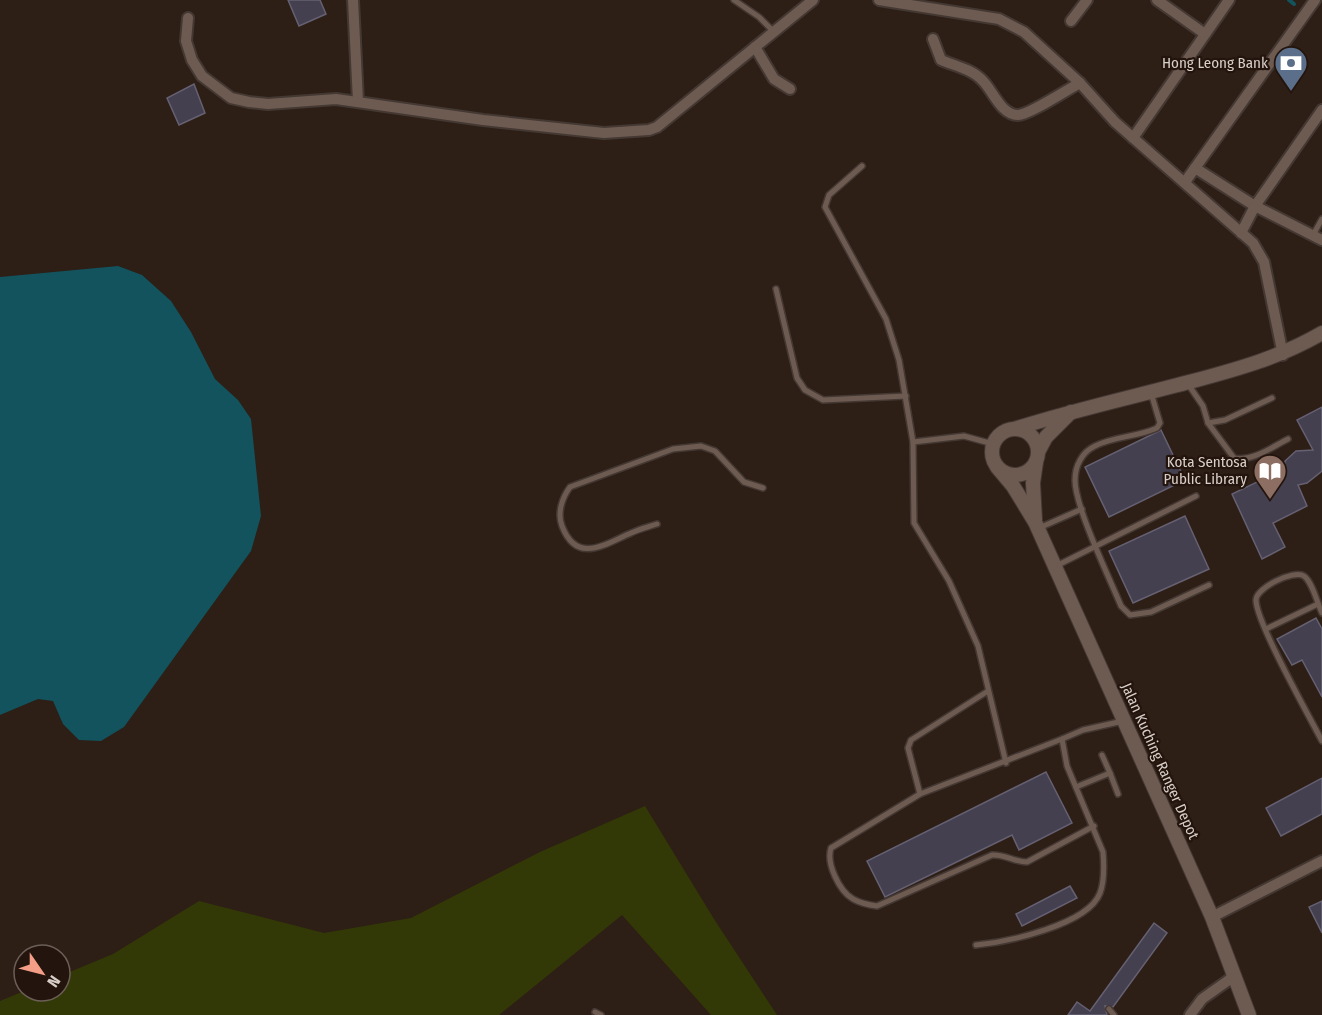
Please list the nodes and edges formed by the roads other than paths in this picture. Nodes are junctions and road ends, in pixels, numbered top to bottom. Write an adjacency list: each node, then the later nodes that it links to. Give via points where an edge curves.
1 (353, 0): 17 (street)
2 (734, 0): 11 (lane)
3 (813, 0): 11 (street)
4 (879, 0): 15 (street, via 999,19 1024,32)
5 (1087, 0): 10 (street)
6 (1158, 0): 12 (street)
7 (1229, 0): 12 (street)
8 (1315, 0): 21 (street)
9 (188, 18): 17 (street, via 186,41 192,60 202,76 231,98 268,104 315,99)
10 (1071, 21)
11 (774, 32): 14 (street)
12 (1205, 34): 19 (street)
13 (933, 39): 15 (street, via 941,60 973,72 1005,111 1017,115)
14 (755, 47): 16 (street, via 774,79); 17 (street, via 649,130 603,133)
15 (1080, 82): 19 (street)
16 (790, 89)
17 (358, 101)
18 (1322, 110): 23 (street)
19 (1133, 138): 22 (street)
20 (862, 166): 32 (lane, via 829,195 825,207 886,319)
21 (1195, 168): 22 (street); 23 (street)
22 (1185, 182): 25 (street)
23 (1255, 206): 25 (street); 26 (street)
24 (1322, 219): 26 (lane)
25 (1241, 233): 29 (street, via 1260,252)
26 (1317, 237)
27 (776, 289): 32 (lane, via 797,378 805,390 823,400)
28 (1322, 333): 29 (street)
29 (1283, 355): 30 (street)
30 (1187, 382): 31 (street); 35 (lane, via 1203,406)
31 (1151, 393): 34 (street); 44 (lane, via 1160,423 1157,428 1094,446 1079,462 1075,482)
32 (906, 396): 38 (lane)
33 (1272, 398): 35 (lane, via 1225,420)
34 (1072, 410): 36 (street); 40 (street, via 1046,437)
35 (1208, 423): 37 (lane, via 1234,458 1251,458)
36 (1014, 429): 39 (street, via 1000,434); 40 (street, via 1028,432 1034,438)
37 (1288, 440)
38 (913, 442): 39 (lane, via 964,436); 53 (lane, via 914,523 949,581 978,646)
39 (993, 444): 41 (street)
40 (1037, 457): 41 (street, via 1029,471 1021,475 1010,475); 46 (street, via 1033,483)
41 (997, 467): 46 (street)
42 (763, 488): 45 (lane, via 744,482 716,451 701,446 652,456 570,487 562,498 560,521 565,535 577,547 598,549)
43 (1196, 496): 47 (lane)
44 (1082, 509): 46 (lane); 47 (lane)
45 (657, 524)
46 (1036, 526): 48 (street, Jalan Kuching Ranger Depot)
47 (1096, 544): 48 (lane); 49 (lane, via 1121,606 1130,615 1151,612)
48 (1055, 567): 54 (street, Jalan Kuching Ranger Depot)
49 (1209, 585)
50 (1318, 604): 51 (lane); 52 (lane); 52 (lane, via 1307,578 1294,573 1257,596)
51 (1322, 613)
52 (1266, 629): 56 (lane)
53 (988, 691): 58 (lane); 61 (lane, via 911,740 908,748)
54 (1123, 722): 55 (lane, via 1083,730); 65 (street, Jalan Kuching Ranger Depot)
55 (1062, 739): 58 (lane); 60 (lane)
56 (1322, 741)
57 (1102, 755): 59 (lane)
58 (1006, 763): 61 (lane)
59 (1110, 773): 60 (lane); 62 (lane)
60 (1076, 787): 63 (lane)
61 (920, 794): 63 (lane, via 831,848 829,867 852,898 884,905 993,855 1027,862)
62 (1118, 794)
63 (1094, 826): 66 (lane, via 1104,864 1100,894 1090,907 1032,935)
64 (1322, 861): 65 (street)
65 (1212, 917): 67 (street, Jalan Kuching Ranger Depot)
66 (976, 945)
67 (1233, 977): 70 (street, via 1202,999); 71 (street, Jalan Kuching Ranger Depot)
68 (1109, 1009): 69 (lane)
69 (1114, 1015)
70 (1190, 1015)
71 (1249, 1015)

